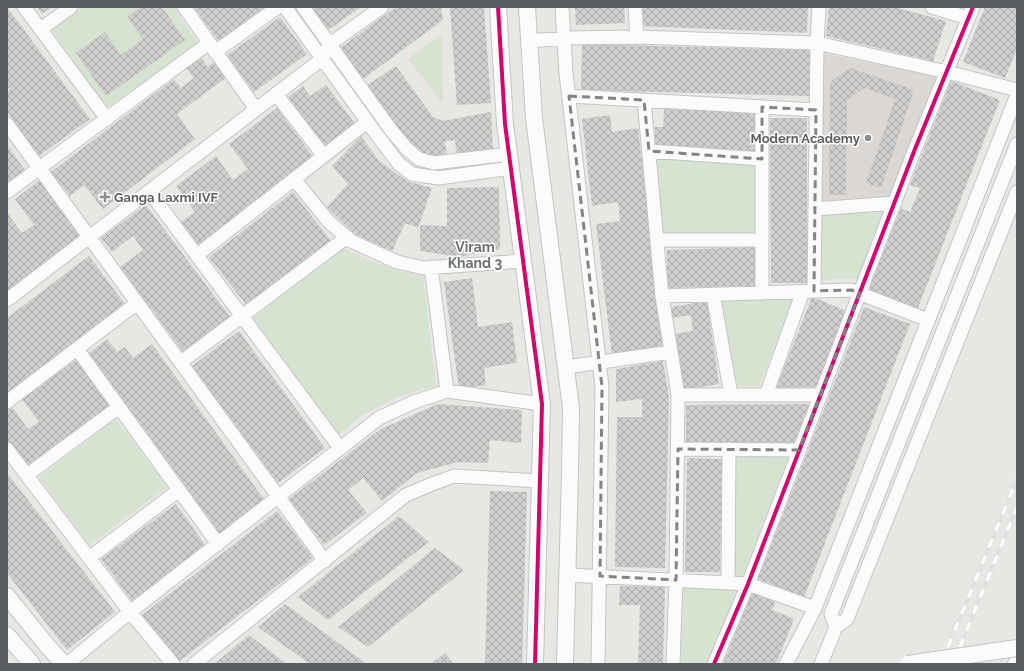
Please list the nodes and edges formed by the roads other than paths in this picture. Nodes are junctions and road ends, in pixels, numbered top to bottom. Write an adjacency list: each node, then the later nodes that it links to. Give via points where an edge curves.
1 (24, 7): 15 (street)
2 (71, 7): 15 (street)
3 (184, 7): 21 (street)
4 (278, 7): 21 (street)
5 (285, 7): 22 (street)
6 (303, 7): 20 (street)
7 (382, 7): 20 (street)
8 (498, 7): 39 (street)
9 (527, 7): 18 (street)
10 (562, 7): 17 (street)
11 (635, 7): 16 (street)
12 (819, 7): 19 (street)
13 (932, 7): 14 (street)
14 (971, 12): 23 (street)
15 (41, 29): 32 (street)
16 (637, 37): 17 (street); 19 (street)
17 (564, 38): 18 (street); 27 (street)
18 (529, 41): 67 (street, via 534,118)
19 (817, 43): 23 (street); 31 (street)
20 (330, 44): 22 (street); 39 (street, via 391,130 407,149 419,158 434,163)
21 (212, 47): 30 (street); 32 (street)
22 (322, 59): 25 (street); 33 (street)
23 (946, 72): 24 (street); 45 (street)
24 (1017, 90)
25 (276, 94): 30 (street); 37 (street)
26 (1017, 95): 62 (street)
27 (569, 96): 28 (street); 66 (street)
28 (644, 100): 29 (street); 36 (street)
29 (762, 106): 31 (street); 38 (street)
30 (256, 109): 42 (street)
31 (816, 110): 46 (street)
32 (106, 118): 40 (street)
33 (367, 122): 37 (street); 39 (street, via 398,164 412,174 438,178)
34 (7, 124): 40 (street)
35 (1017, 144): 96 (street, via 831,614)
36 (649, 151): 38 (street); 49 (street)
37 (324, 156): 41 (street)
38 (762, 159): 50 (street)
39 (510, 161): 52 (street)
40 (40, 168): 43 (street); 47 (street)
41 (294, 179): 48 (street, via 328,221); 51 (street)
42 (149, 191): 47 (street); 51 (street)
43 (7, 192)
44 (1017, 192): 96 (street, via 847,619)
45 (895, 203): 46 (street); 56 (street)
46 (815, 209): 54 (street)
47 (90, 237): 59 (street); 60 (street)
48 (346, 238): 53 (street, via 397,262 424,268); 61 (street)
49 (657, 240): 50 (street); 58 (street)
50 (762, 240): 55 (street)
51 (197, 255): 61 (street)
52 (523, 261): 53 (street); 74 (street)
53 (432, 267): 68 (street)
54 (809, 291): 55 (street); 56 (street, via 851,290); 71 (street)
55 (762, 293): 57 (street)
56 (860, 293): 62 (street); 72 (street)
57 (713, 294): 58 (street); 70 (street)
58 (662, 296): 64 (street)
59 (7, 300)
60 (137, 302): 63 (street); 65 (street)
61 (242, 316): 65 (street); 76 (street)
62 (928, 320): 94 (street)
63 (77, 349): 73 (street); 75 (street)
64 (671, 352): 66 (street); 69 (street)
65 (181, 362): 84 (street)
66 (600, 363): 67 (street); 89 (street)
67 (566, 367): 88 (street, via 571,408)
68 (447, 391): 74 (street); 76 (street, via 379,418)
69 (678, 395): 70 (street); 78 (street)
70 (731, 395): 71 (street)
71 (766, 396): 72 (street)
72 (820, 396): 80 (street)
73 (7, 402)
74 (542, 404): 82 (street)
75 (119, 407): 81 (street); 83 (street)
76 (340, 448): 84 (street)
77 (7, 449): 81 (street)
78 (678, 449): 79 (street); 90 (street)
79 (728, 449): 80 (street); 91 (street)
80 (799, 450): 92 (street)
81 (26, 475): 86 (street)
82 (540, 480): 87 (street, via 454,476 432,484 406,495); 104 (street)
83 (179, 490): 85 (street); 86 (street)
84 (278, 496): 85 (street); 87 (street)
85 (218, 544): 95 (street)
86 (90, 558): 95 (street)
87 (325, 561): 103 (street)
88 (567, 575): 89 (street); 105 (street)
89 (600, 576): 90 (street); 106 (street)
90 (676, 580): 91 (street); 107 (street)
91 (728, 583): 92 (street)
92 (748, 584): 94 (street); 108 (street)
93 (7, 596): 100 (street)
94 (815, 608): 109 (street)
95 (130, 612): 101 (street); 102 (street)
96 (836, 627): 110 (street)
97 (7, 635): 99 (street)
98 (1017, 648): 111 (street, bridge)
99 (32, 664)
100 (64, 664)
101 (67, 664)
102 (173, 664)
103 (194, 664)
104 (536, 664)
105 (564, 664)
106 (598, 664)
107 (673, 664)
108 (714, 664)
109 (786, 664)
110 (821, 664)
111 (908, 664)

